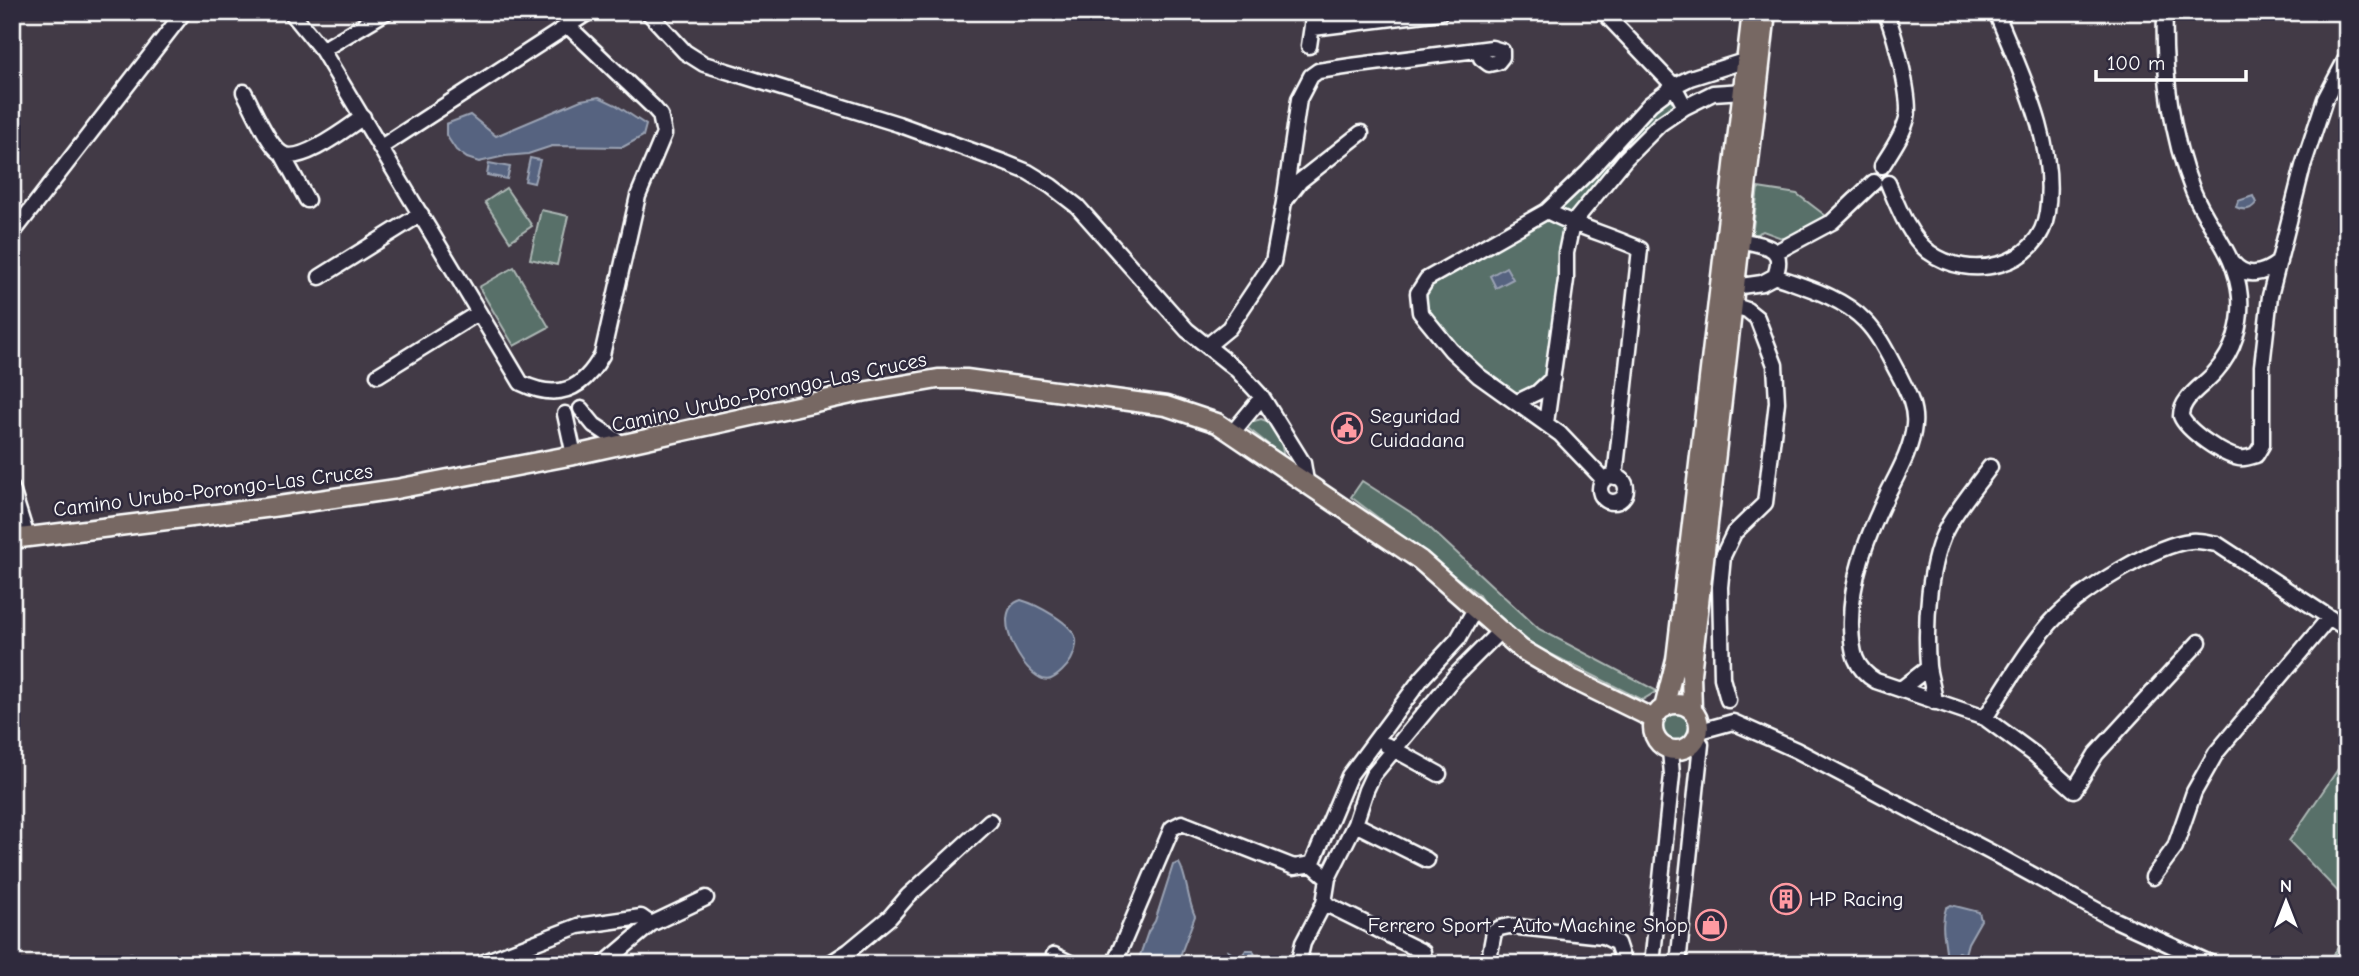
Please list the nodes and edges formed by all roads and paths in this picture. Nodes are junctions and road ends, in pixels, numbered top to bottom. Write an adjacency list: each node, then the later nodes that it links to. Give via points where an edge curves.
1 (184, 12): 37 (street)
2 (290, 12): 17 (street)
3 (386, 12): 17 (street)
4 (589, 12): 14 (street)
5 (648, 12): 46 (street, via 685,52 704,64 870,115 1028,172 1077,206)
6 (1314, 12): 15 (street)
7 (1752, 12): 20 (main road)
8 (1766, 12): 23 (main road)
9 (1885, 12): 31 (street, via 1899,57 1908,116 1882,166 1891,173)
10 (1996, 12): 31 (street, via 2044,143 2048,211 2038,238 2018,257 1989,267 1946,261 1916,239)
11 (2165, 12): 40 (street, via 2176,138 2193,193)
12 (1434, 13): 15 (street)
13 (1609, 18): 21 (street)
14 (568, 26): 27 (street); 49 (street, via 653,107 664,134 638,196 602,355 594,370)
15 (1312, 28): 16 (street)
16 (1309, 46)
17 (322, 50): 25 (street)
18 (1480, 50): 33 (street, via 1318,71 1311,76 1299,99)
19 (2347, 57): 41 (street, via 2325,99 2302,166)
20 (1747, 60): 21 (street); 23 (main road)
21 (1674, 86): 24 (street); 34 (street, via 1650,104)
22 (244, 92): 28 (street)
23 (1749, 92): 24 (street, via 1713,93); 38 (main road); 73 (main road, via 1676,660)
24 (1685, 107): 36 (street, via 1626,158)
25 (363, 117): 27 (street); 29 (street)
26 (1362, 132): 33 (street, via 1300,181)
27 (381, 146): 35 (street)
28 (282, 154): 29 (street); 30 (street)
29 (297, 156): 30 (street)
30 (289, 170): 32 (street)
31 (1881, 183): 39 (street, via 1832,222)
32 (307, 200)
33 (1284, 202): 46 (street, via 1273,262 1229,328)
34 (1547, 211): 36 (street); 52 (street, via 1427,279 1418,293 1420,312 1451,350)
35 (421, 214): 42 (street); 45 (street)
36 (1572, 225): 48 (street); 53 (street, via 1640,249 1610,478)
37 (12, 234)
38 (1740, 240): 39 (street); 44 (main road)
39 (1776, 251): 43 (street)
40 (2233, 262): 41 (street, via 2251,273); 41 (street, via 2240,299 2238,329 2218,370 2187,399 2180,416 2189,430 2241,459 2256,456 2262,446 2262,366)
41 (2279, 262)
42 (320, 276)
43 (1775, 276): 44 (street); 69 (street, via 1824,295 1864,320 1895,368 1914,411 1912,440 1864,548 1852,599 1855,659 1864,673)
44 (1733, 296): 70 (street, via 1757,318 1775,365 1777,402 1765,503 1734,533 1723,556 1722,678); 72 (main road, via 1691,674)
45 (478, 313): 47 (street); 50 (street, via 521,383)
46 (1206, 346): 51 (street)
47 (378, 375)
48 (1553, 378): 52 (street); 53 (street)
49 (575, 386): 50 (street); 55 (street, via 580,406 594,425)
50 (558, 392): 56 (street)
51 (1262, 397): 54 (street); 58 (street, via 1303,463)
52 (1517, 402): 53 (street)
53 (1546, 423)
54 (1233, 432): 55 (main road, Camino Urubo-Porongo-Las Cruces, via 1166,406 939,379); 58 (main road, Camino Urubo-Porongo-Las Cruces)
55 (624, 445): 56 (main road, Camino Urubo-Porongo-Las Cruces)
56 (574, 456): 60 (main road, Camino Urubo-Porongo-Las Cruces, via 396,489)
57 (1990, 467): 68 (street, via 1949,525 1937,552 1929,608)
58 (1306, 481): 61 (main road, Camino Urubo-Porongo-Las Cruces, via 1420,560)
59 (12, 489): 60 (street)
60 (20, 538)
61 (1475, 608): 64 (main road, Camino Urubo-Porongo-Las Cruces); 65 (street)
62 (2329, 618): 63 (street); 74 (street, via 2217,544 2193,541 2172,545 2110,578 2056,617); 86 (street, via 2217,753 2194,792 2175,847)
63 (2347, 629)
64 (1500, 631): 67 (street); 73 (main road, Camino Urubo-Porongo-Las Cruces, via 1572,679)
65 (1458, 639): 67 (street); 76 (street)
66 (2199, 642): 74 (street, via 2096,754 2074,790)
67 (1476, 654): 77 (street)
68 (1928, 668): 69 (street); 71 (street)
69 (1901, 689): 71 (street)
70 (1728, 700)
71 (1936, 702): 74 (street)
72 (1692, 710): 73 (main road, via 1678,704); 75 (main road, via 1700,723)
73 (1659, 713): 78 (main road, via 1654,734)
74 (1985, 718)
75 (1698, 735): 78 (main road, via 1686,749); 81 (street); 105 (street, via 1733,722 1796,750 2111,918)
76 (1376, 739): 77 (street); 85 (street, via 1349,776)
77 (1393, 749): 79 (street); 83 (street, via 1373,775)
78 (1670, 750): 80 (street)
79 (1439, 774)
80 (1668, 815): 81 (street); 90 (street)
81 (1693, 817): 91 (street)
82 (990, 821): 97 (street, via 890,917)
83 (1355, 824): 84 (street); 87 (street)
84 (1427, 860)
85 (1312, 864): 87 (street); 99 (street, via 1294,867 1182,823 1176,825)
86 (2153, 877)
87 (1328, 878): 89 (street)
88 (706, 898): 92 (street)
89 (1324, 903): 93 (street); 100 (street, via 1303,943)
90 (1658, 911): 91 (street); 103 (street)
91 (1684, 914): 104 (street)
92 (651, 924): 95 (street, via 641,917 578,926); 96 (street)
93 (1423, 952)
94 (1054, 956): 98 (street)
95 (479, 964)
96 (604, 964)
97 (829, 964)
98 (1072, 964)
99 (1114, 964)
100 (1298, 964)
101 (1488, 964): 102 (street, via 1494,932 1509,926 1603,936 1617,943)
102 (1624, 964)
103 (1651, 964)
104 (1678, 964)
105 (2212, 964)

